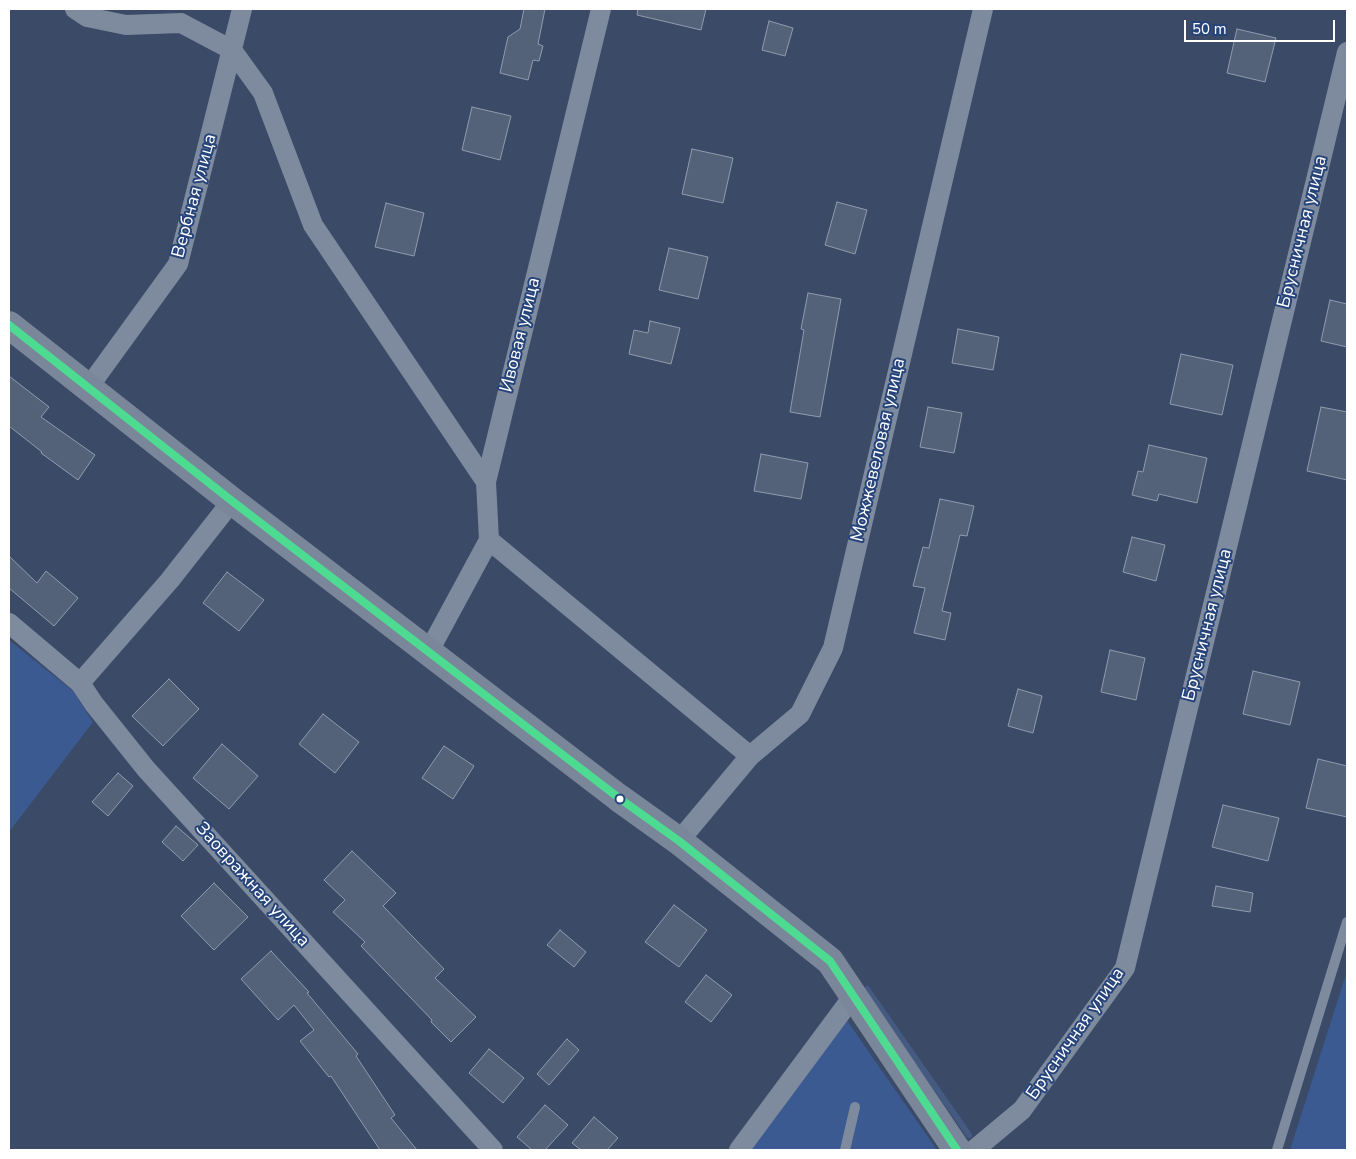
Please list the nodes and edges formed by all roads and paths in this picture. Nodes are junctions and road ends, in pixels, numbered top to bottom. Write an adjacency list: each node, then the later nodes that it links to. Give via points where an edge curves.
1 (75, 9): 5 (street, via 87,17 126,25 181,23)
2 (242, 9): 5 (street, Вербная улица)
3 (601, 9): 9 (street, Ивовая улица)
4 (982, 9): 15 (street, Можжевеловая улица, via 832,648 800,714)
5 (232, 50): 8 (street, Вербная улица, via 178,264); 9 (street, via 263,93 313,225)
6 (1347, 52): 24 (street, Брусничная улица, via 1124,968 1022,1110)
7 (9, 326): 8 (street)
8 (88, 388): 10 (street)
9 (486, 482): 11 (street, Ивовая улица)
10 (232, 501): 13 (street); 14 (street, via 170,580)
11 (489, 540): 13 (street); 15 (street)
12 (9, 623): 14 (street, Заовражная улица)
13 (429, 651): 16 (street)
14 (80, 683): 20 (street, Заовражная улица, via 146,769)
15 (750, 756): 16 (street, Можжевеловая улица)
16 (679, 841): 18 (street, via 830,961)
17 (1347, 922): 25 (lane)
18 (854, 995): 21 (street); 23 (street)
19 (855, 1106): 22 (lane)
20 (494, 1150)
21 (739, 1150)
22 (844, 1150)
23 (958, 1150)
24 (974, 1150)
25 (1277, 1150)

